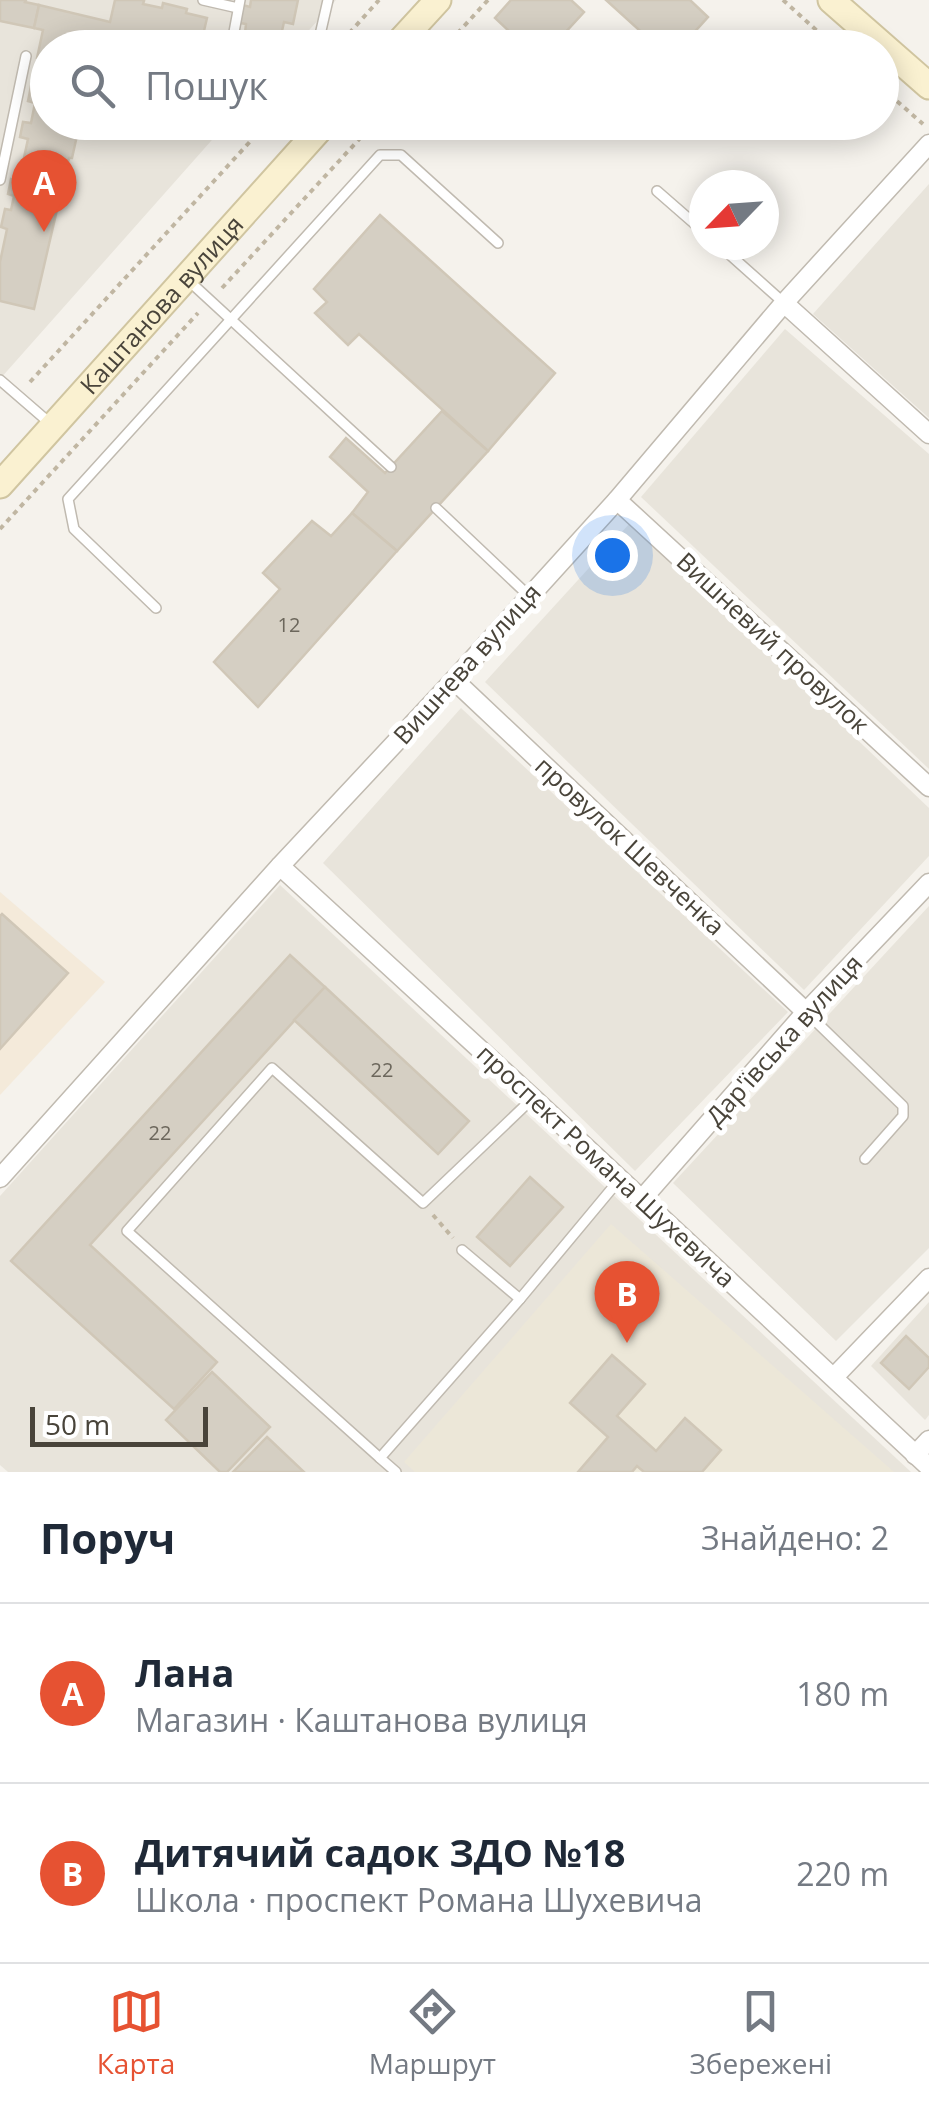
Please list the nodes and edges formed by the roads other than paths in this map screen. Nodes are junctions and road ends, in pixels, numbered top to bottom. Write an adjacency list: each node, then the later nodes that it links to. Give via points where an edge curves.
1 (203, 0): 5 (lane)
2 (328, 0): 7 (lane)
3 (438, 0): 8 (street)
4 (832, 0): 9 (street)
5 (239, 4): 6 (lane)
6 (234, 30)
7 (321, 30)
8 (410, 30)
9 (866, 30)
10 (26, 56): 15 (lane)
11 (899, 59): 12 (street)
12 (929, 86)
13 (310, 140): 20 (street, Каштанова вулиця)
14 (929, 144): 21 (street, Вишнева вулиця)
15 (0, 180)
16 (657, 191): 17 (lane)
17 (689, 219)
18 (498, 244): 22 (lane, via 401,154 380,155)
19 (736, 260): 21 (lane)
20 (186, 278): 22 (lane); 24 (street, Каштанова вулиця)
21 (784, 303): 25 (street); 28 (street, Вишнева вулиця)
22 (230, 319): 26 (lane); 31 (lane, via 68,499 74,529)
23 (0, 380): 24 (lane)
24 (54, 426): 27 (street, Каштанова вулиця)
25 (929, 434)
26 (391, 467)
27 (0, 485)
28 (617, 500): 30 (street, Вишнева вулиця); 33 (street, Вишневий провулок)
29 (436, 508): 30 (lane)
30 (529, 596): 32 (street, Вишнева вулиця)
31 (156, 608)
32 (454, 680): 34 (street, Вишнева вулиця); 36 (street, провулок Шевченка)
33 (929, 787)
34 (280, 866): 37 (street, проспект Романа Шухевича); 39 (street, Вишнева вулиця)
35 (929, 883): 36 (street, Дар'ївська вулиця)
36 (806, 1012): 38 (lane, via 903,1106 903,1116); 41 (street, Дар'ївська вулиця)
37 (533, 1098): 40 (street, проспект Романа Шухевича); 47 (lane, via 424,1203 272,1068 127,1231)
38 (865, 1158)
39 (0, 1178)
40 (620, 1180): 41 (street, проспект Романа Шухевича); 44 (lane)
41 (642, 1199): 45 (street, проспект Романа Шухевича)
42 (462, 1250): 44 (lane)
43 (929, 1278): 45 (street)
44 (520, 1299): 47 (lane)
45 (834, 1377): 48 (street, проспект Романа Шухевича)
46 (929, 1440): 48 (street)
47 (380, 1458): 49 (lane)
48 (922, 1461)
49 (396, 1472)

